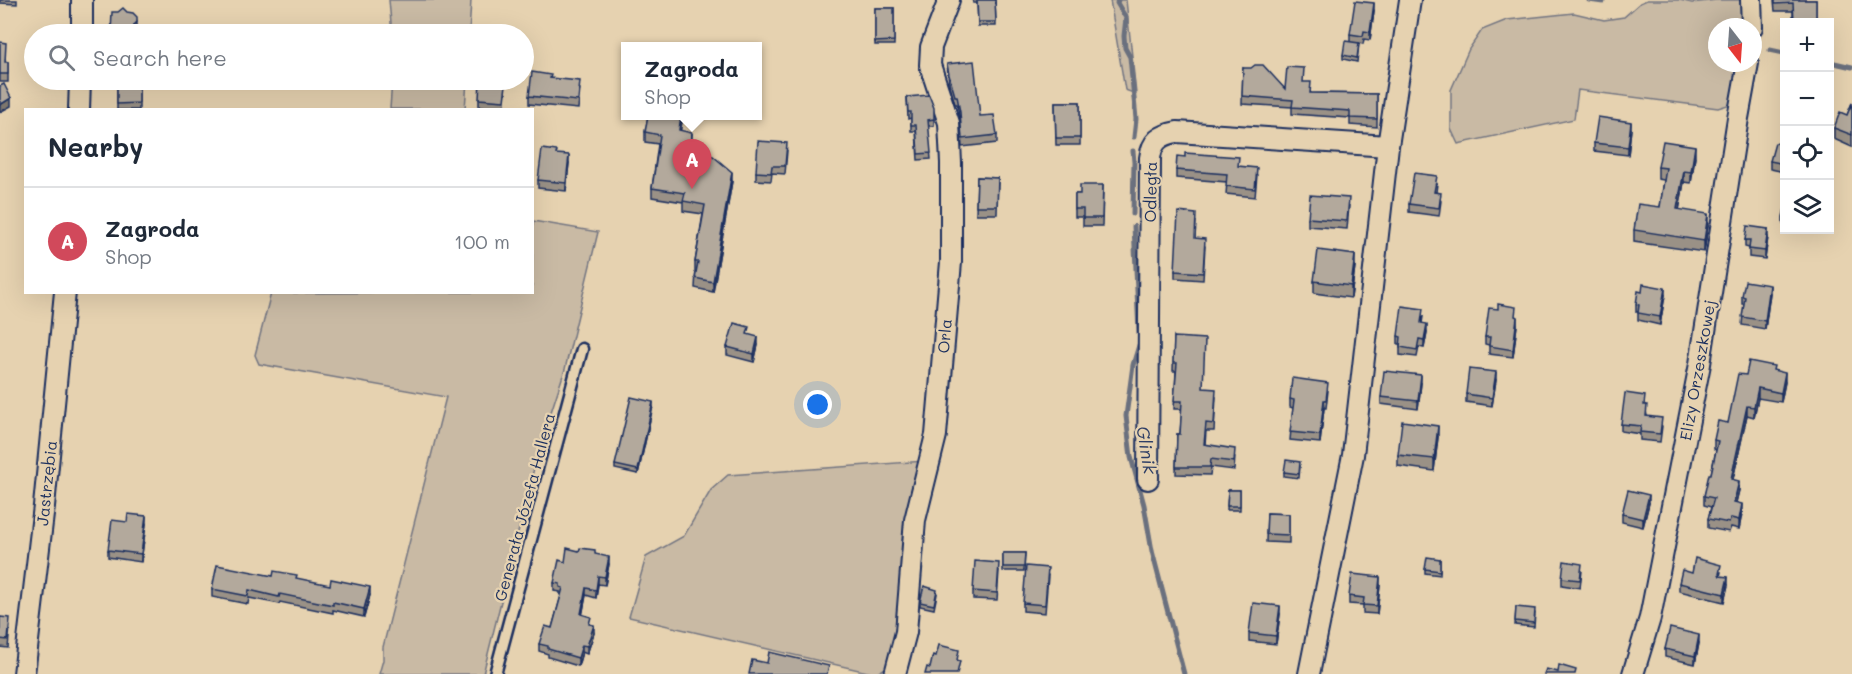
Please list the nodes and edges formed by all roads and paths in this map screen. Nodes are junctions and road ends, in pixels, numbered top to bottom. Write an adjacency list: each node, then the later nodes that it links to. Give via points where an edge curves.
1 (82, 0): 6 (street)
2 (949, 0): 16 (street, Orla, via 930,54 949,123 951,262 936,435 915,520 906,632)
3 (1410, 0): 10 (street)
4 (1751, 0): 5 (street)
5 (1752, 18)
6 (82, 24)
7 (1746, 72): 18 (street, Elizy Orzeszkowej, via 1700,364 1650,618)
8 (80, 90): 9 (street)
9 (79, 108)
10 (1388, 146): 13 (street, Odległa, via 1177,132 1163,135 1151,148); 17 (street, via 1353,455)
11 (65, 294): 14 (street, Jastrzębia)
12 (582, 349): 15 (lane, Generała Józefa Hallera)
13 (1148, 479)
14 (24, 674)
15 (495, 674)
16 (895, 674)
17 (1309, 674)
18 (1633, 674)

